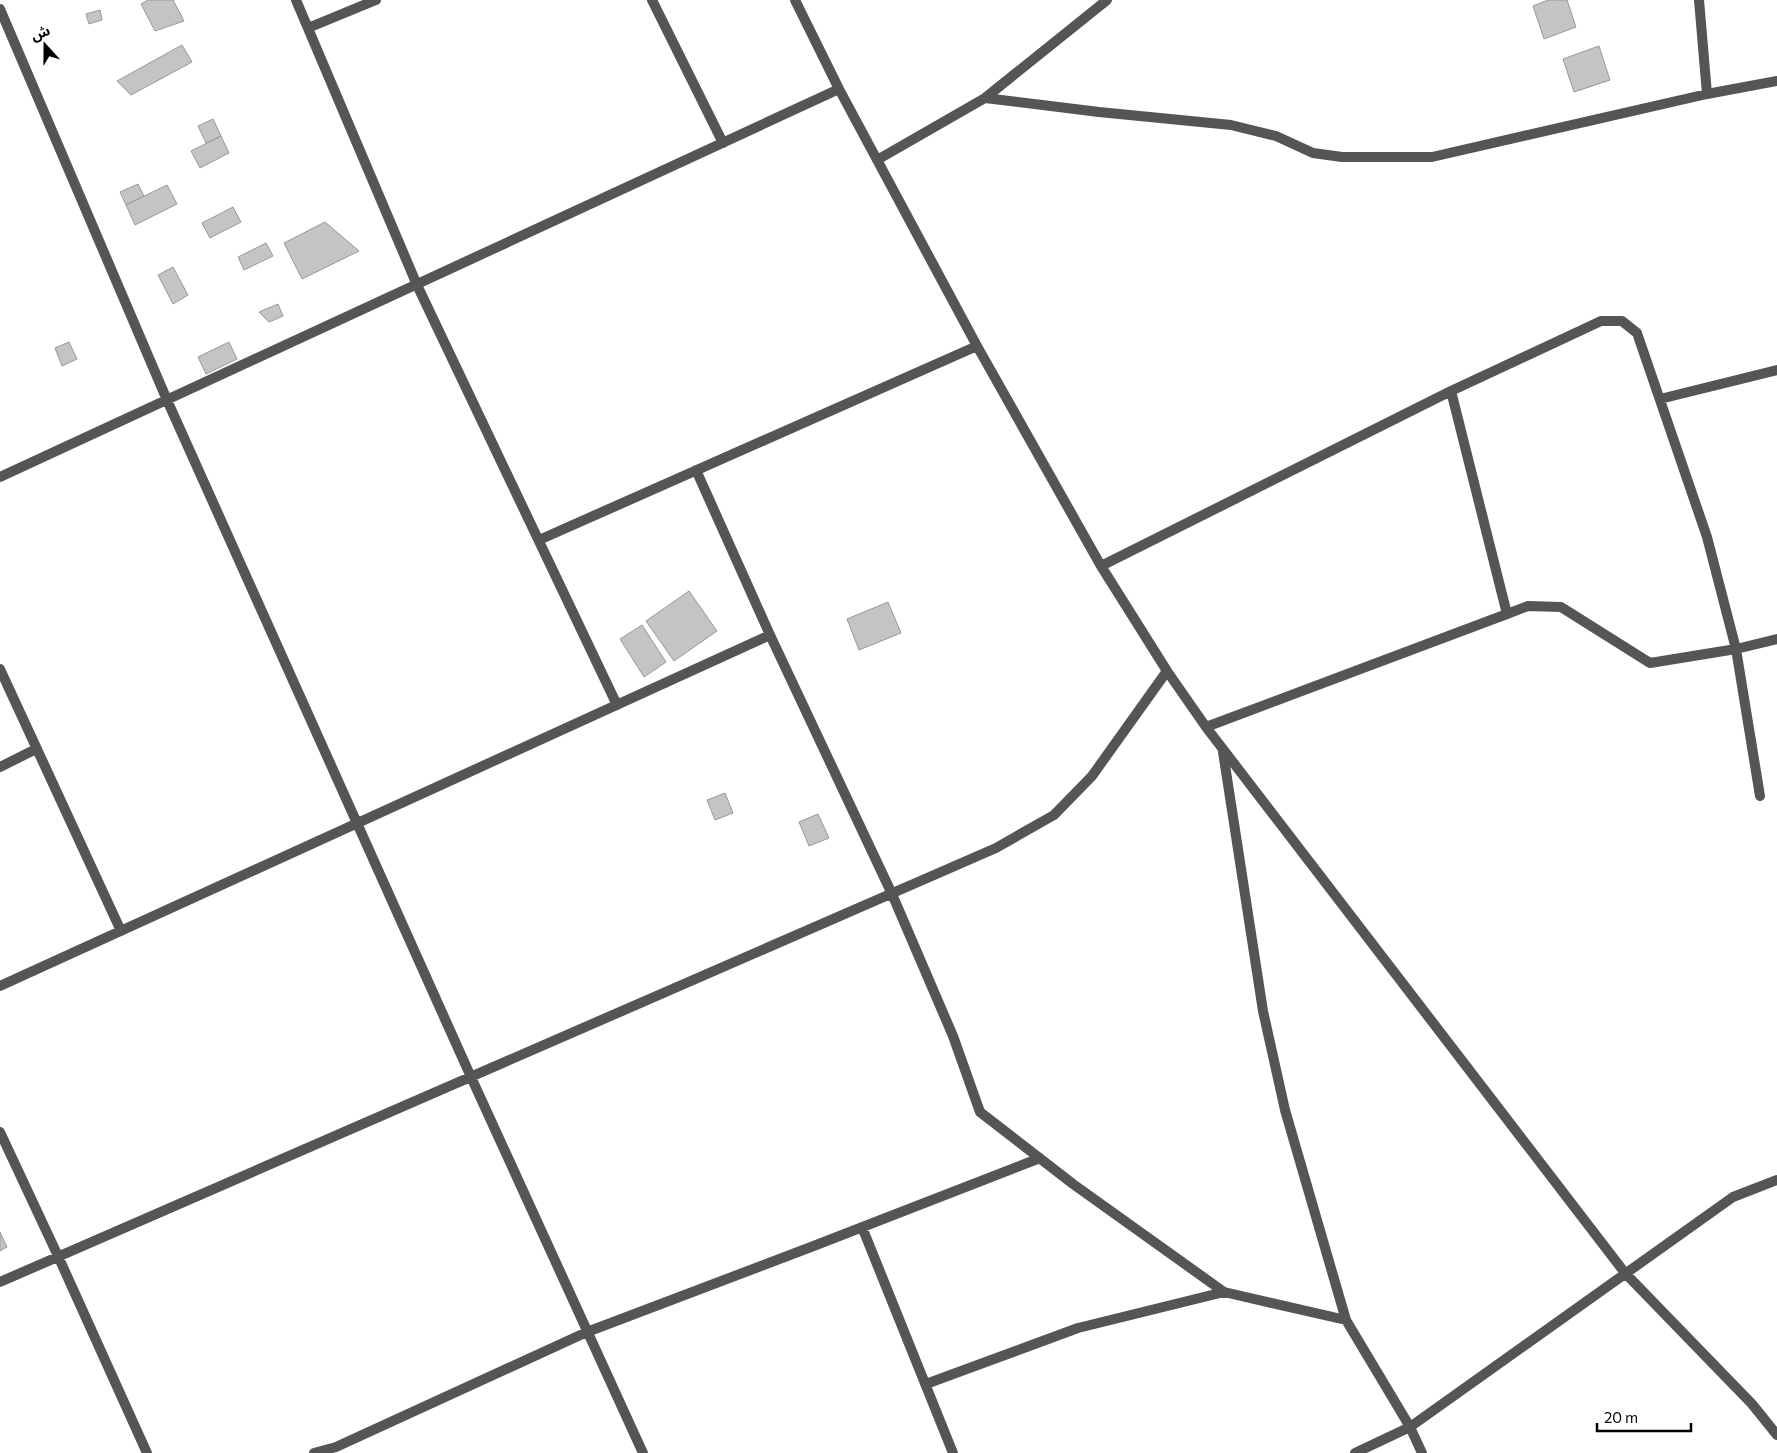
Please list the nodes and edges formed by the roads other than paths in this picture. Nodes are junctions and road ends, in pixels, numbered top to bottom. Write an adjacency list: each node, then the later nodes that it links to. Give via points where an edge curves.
1 (296, 0): 8 (street)
2 (376, 0): 8 (street)
3 (652, 0): 13 (street)
4 (795, 0): 10 (street)
5 (1107, 0): 12 (street)
6 (1699, 0): 11 (street)
7 (0, 9): 20 (street)
8 (308, 28): 15 (street)
9 (1777, 81): 11 (street)
10 (839, 90): 13 (street); 14 (street)
11 (1707, 94): 12 (street, via 1432,157 1313,153 1276,136 1231,125)
12 (985, 98): 14 (street)
13 (723, 143): 15 (street)
14 (877, 160): 16 (street)
15 (417, 284): 20 (street); 23 (street)
16 (977, 346): 21 (street); 24 (street)
17 (1777, 370): 19 (street)
18 (1451, 391): 19 (street, via 1601,321 1622,321 1637,332); 24 (street); 25 (street)
19 (1660, 399): 28 (street, via 1707,537)
20 (168, 400): 22 (street); 37 (street)
21 (696, 470): 23 (street); 26 (street)
22 (0, 477)
23 (539, 540): 31 (street)
24 (1101, 566): 30 (street)
25 (1507, 614): 28 (street, via 1528,606 1561,607 1650,663); 32 (street)
26 (770, 635): 31 (street); 38 (street)
27 (1777, 639): 28 (street)
28 (1736, 649): 36 (street)
29 (0, 669): 33 (street)
30 (1167, 671): 32 (street); 38 (street, via 1092,776 1054,815 996,848)
31 (617, 705): 37 (street)
32 (1206, 727): 34 (street)
33 (36, 749): 35 (street); 39 (street)
34 (1223, 751): 47 (street); 50 (street, via 1263,1011 1285,1110)
35 (0, 767)
36 (1760, 796)
37 (357, 822): 39 (street); 41 (street)
38 (892, 894): 41 (street); 43 (street, via 953,1036 980,1112)
39 (121, 931): 40 (street)
40 (0, 986)
41 (471, 1077): 46 (street); 51 (street)
42 (0, 1132): 46 (street)
43 (1040, 1158): 45 (street); 49 (street)
44 (1777, 1180): 47 (street, via 1733,1197)
45 (862, 1227): 51 (street); 52 (street)
46 (58, 1256): 48 (street); 56 (street)
47 (1625, 1273): 53 (street); 54 (street, via 1752,1404)
48 (0, 1282)
49 (1224, 1292): 50 (street); 52 (street, via 1078,1328)
50 (1346, 1320): 53 (street)
51 (587, 1332): 55 (street); 58 (street)
52 (926, 1384): 59 (street)
53 (1410, 1427): 60 (street); 61 (street)
54 (1777, 1435)
55 (338, 1450): 57 (street)
56 (147, 1453)
57 (314, 1453)
58 (643, 1453)
59 (953, 1453)
60 (1355, 1453)
61 (1422, 1453)

